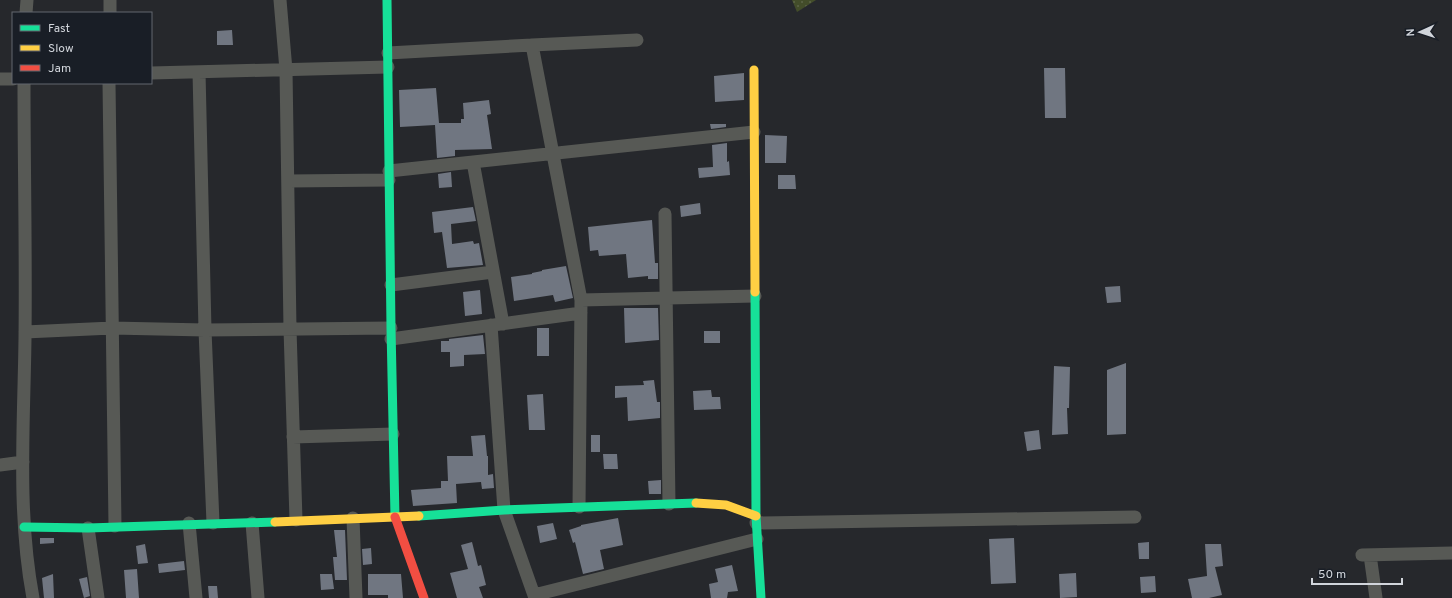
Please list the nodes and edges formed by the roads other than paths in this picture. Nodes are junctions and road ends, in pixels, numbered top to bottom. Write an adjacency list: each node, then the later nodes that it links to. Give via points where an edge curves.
1 (27, 0): 5 (street)
2 (110, 0): 6 (street)
3 (280, 0): 11 (street)
4 (387, 0): 9 (street)
5 (26, 12)
6 (110, 12)
7 (637, 40): 8 (street)
8 (532, 44): 9 (street); 20 (street)
9 (388, 53): 10 (street)
10 (388, 67): 11 (street); 22 (street)
11 (286, 70): 13 (street); 23 (street)
12 (754, 70): 19 (street)
13 (199, 72): 14 (street); 33 (street)
14 (152, 74)
15 (0, 79): 16 (street)
16 (12, 79)
17 (24, 84): 34 (street)
18 (109, 84): 31 (street)
19 (754, 132): 20 (street); 27 (street)
20 (553, 153): 21 (street); 29 (street)
21 (473, 162): 22 (street); 25 (street)
22 (389, 175): 23 (street); 26 (street)
23 (288, 181): 32 (street)
24 (665, 214): 28 (street)
25 (493, 272): 26 (street); 30 (street)
26 (391, 285): 35 (street)
27 (755, 296): 28 (street); 47 (street)
28 (666, 298): 29 (street); 40 (street)
29 (581, 306): 30 (street); 41 (street)
30 (497, 324): 35 (street); 42 (street)
31 (112, 328): 33 (street); 34 (street); 51 (street)
32 (290, 329): 33 (street); 35 (street); 37 (street)
33 (205, 330): 48 (street)
34 (25, 332): 38 (street)
35 (391, 333): 36 (street)
36 (392, 434): 37 (street); 45 (street)
37 (293, 437): 46 (street)
38 (23, 462): 39 (street); 52 (street)
39 (0, 465)
40 (669, 504): 41 (street); 47 (street, via 717,503)
41 (579, 507): 42 (street)
42 (504, 510): 45 (street); 56 (street)
43 (1135, 517): 47 (street)
44 (353, 518): 45 (street); 46 (street); 61 (street)
45 (395, 518): 62 (street)
46 (296, 520): 49 (street)
47 (756, 520): 54 (street)
48 (213, 523): 49 (street); 50 (street)
49 (252, 523): 60 (street)
50 (189, 524): 51 (street); 59 (street)
51 (115, 526): 53 (street)
52 (24, 527): 53 (street); 57 (street)
53 (88, 528): 58 (street)
54 (757, 539): 56 (street); 63 (street)
55 (1451, 557): 64 (street, via 1366,555)
56 (535, 597)
57 (33, 598)
58 (98, 598)
59 (196, 598)
60 (258, 598)
61 (356, 598)
62 (424, 598)
63 (761, 598)
64 (1376, 598)

